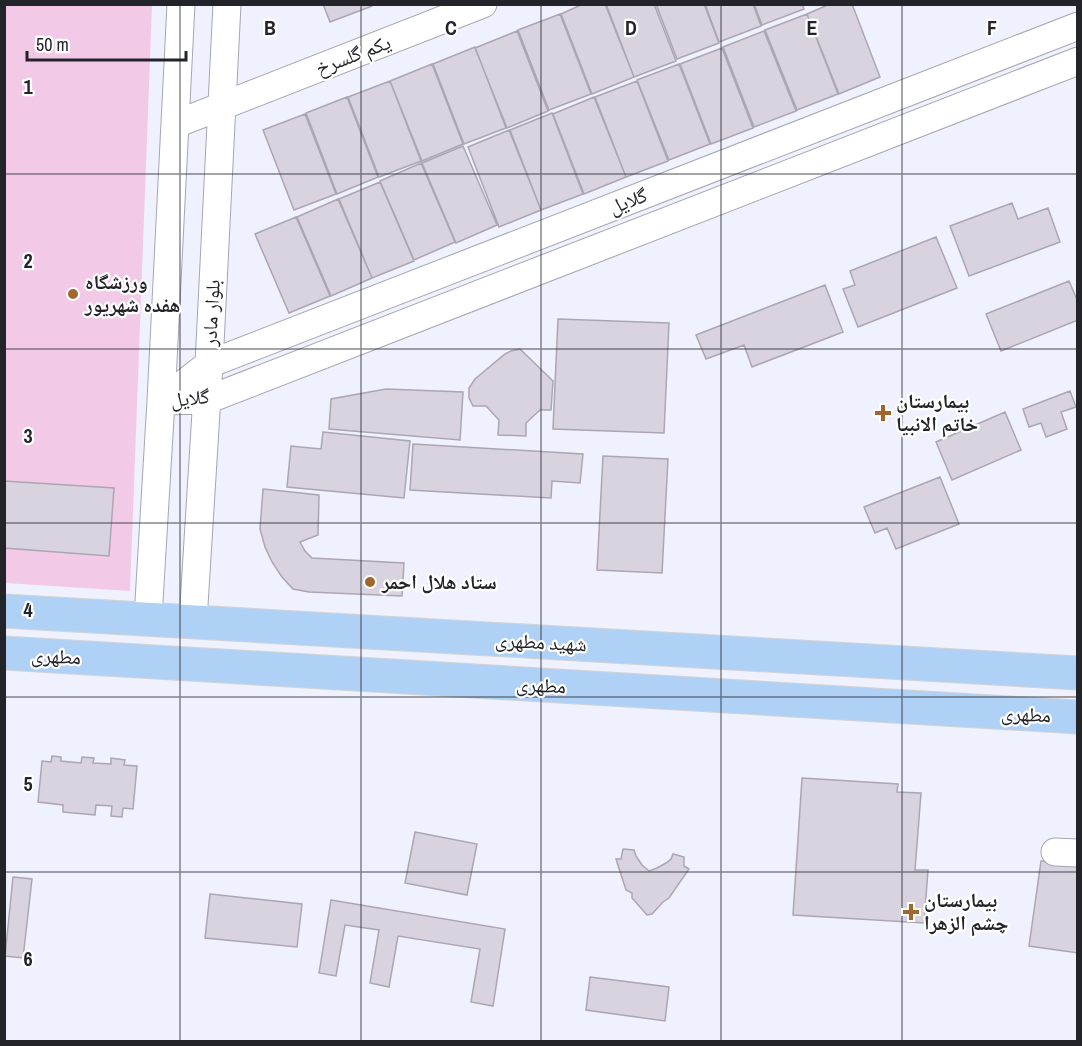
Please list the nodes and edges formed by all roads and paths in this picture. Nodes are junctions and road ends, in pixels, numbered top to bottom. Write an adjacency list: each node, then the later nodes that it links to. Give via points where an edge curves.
1 (181, 4): 7 (street)
2 (227, 4): 6 (street, بلوار مادر)
3 (483, 4): 6 (street, یکم گلسرخ)
4 (1077, 26): 8 (street, گلایل)
5 (1077, 62): 9 (street, گلایل)
6 (222, 106): 7 (street, یکم گلسرخ); 8 (street, بلوار مادر)
7 (176, 124): 10 (street)
8 (209, 364): 9 (street, بلوار مادر); 10 (street, گلایل)
9 (207, 400): 10 (street, گلایل); 13 (street, بلوار مادر)
10 (161, 401): 12 (street)
11 (4, 610): 12 (main road, شهید مطهری)
12 (148, 618): 13 (main road, شهید مطهری); 15 (main road)
13 (193, 621): 15 (main road); 16 (main road, شهید مطهری)
14 (4, 653): 15 (main road, مطهری)
15 (168, 663): 17 (main road, مطهری)
16 (1077, 673)
17 (1077, 717)

